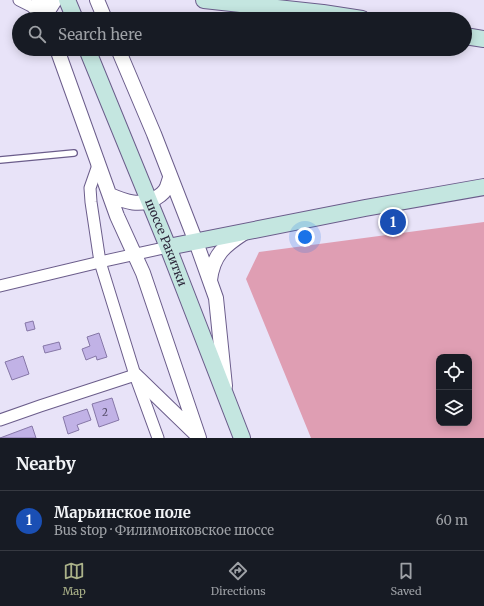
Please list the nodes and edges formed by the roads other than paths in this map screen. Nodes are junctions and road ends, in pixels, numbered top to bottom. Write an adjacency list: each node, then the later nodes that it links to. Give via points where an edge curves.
1 (19, 0): 7 (street)
2 (38, 0): 8 (street)
3 (55, 0): 9 (street)
4 (67, 0): 10 (main road)
5 (97, 0): 11 (street)
6 (204, 0): 12 (main road)
7 (38, 12)
8 (43, 12)
9 (48, 12)
10 (72, 12)
11 (102, 12)
12 (314, 12)
13 (472, 37): 14 (main road)
14 (484, 39)
15 (60, 56): 20 (street)
16 (90, 56): 24 (main road, шоссе Ракитки)
17 (121, 56): 21 (street)
18 (74, 153): 19 (lane)
19 (0, 160)
20 (98, 160): 23 (street); 29 (street, via 90,188 90,202)
21 (170, 178): 24 (street, via 162,194); 26 (street)
22 (484, 187): 25 (main road)
23 (110, 195): 24 (street, via 129,202); 28 (street)
24 (149, 202): 27 (main road, шоссе Ракитки)
25 (246, 232): 26 (main road); 30 (street, via 229,243 217,256 211,269)
26 (196, 242): 27 (main road); 30 (street)
27 (168, 247): 28 (street); 33 (main road, шоссе Ракитки)
28 (135, 255): 29 (street); 35 (street)
29 (100, 262): 31 (street); 32 (street)
30 (210, 281): 33 (street, via 216,298)
31 (1, 283)
32 (135, 375): 34 (street); 35 (street); 36 (street)
33 (226, 398): 37 (main road, шоссе Ракитки)
34 (0, 420)
35 (199, 437)
36 (158, 438)
37 (242, 438)

